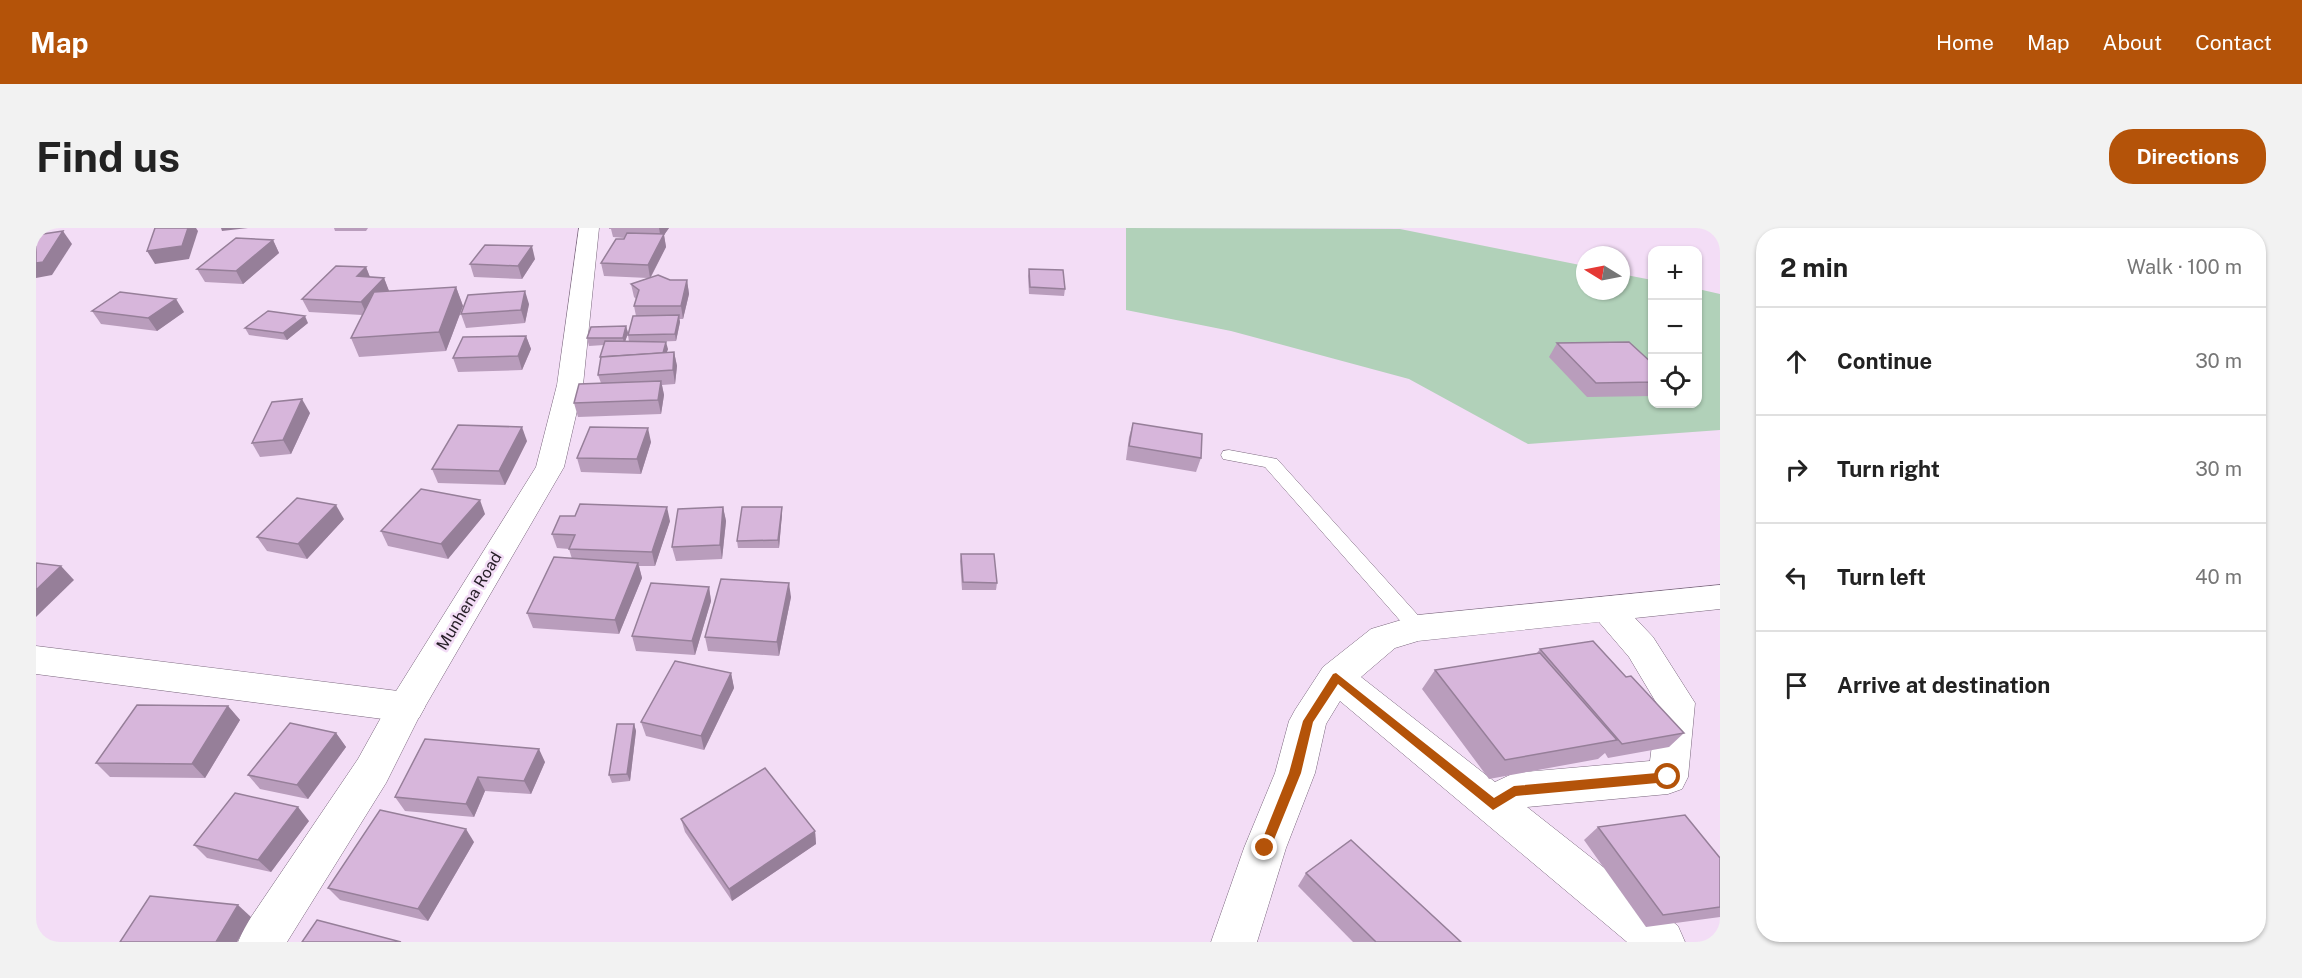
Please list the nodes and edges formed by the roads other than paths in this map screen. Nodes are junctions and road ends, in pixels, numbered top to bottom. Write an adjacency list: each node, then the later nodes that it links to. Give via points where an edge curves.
1 (589, 228): 8 (street, Munhena Road, via 570,385 550,466)
2 (1229, 455): 5 (lane, via 1271,463)
3 (1720, 597): 4 (street)
4 (1606, 608): 5 (street); 9 (street, via 1641,647 1676,703 1668,777 1514,791)
5 (1418, 628): 7 (street, via 1383,638)
6 (36, 660): 8 (street)
7 (1336, 677): 9 (street); 11 (street, via 1308,721 1295,773)
8 (406, 707): 10 (street, Munhena Road, via 372,771)
9 (1493, 805): 12 (street)
10 (261, 942)
11 (1234, 942)
12 (1662, 942)

